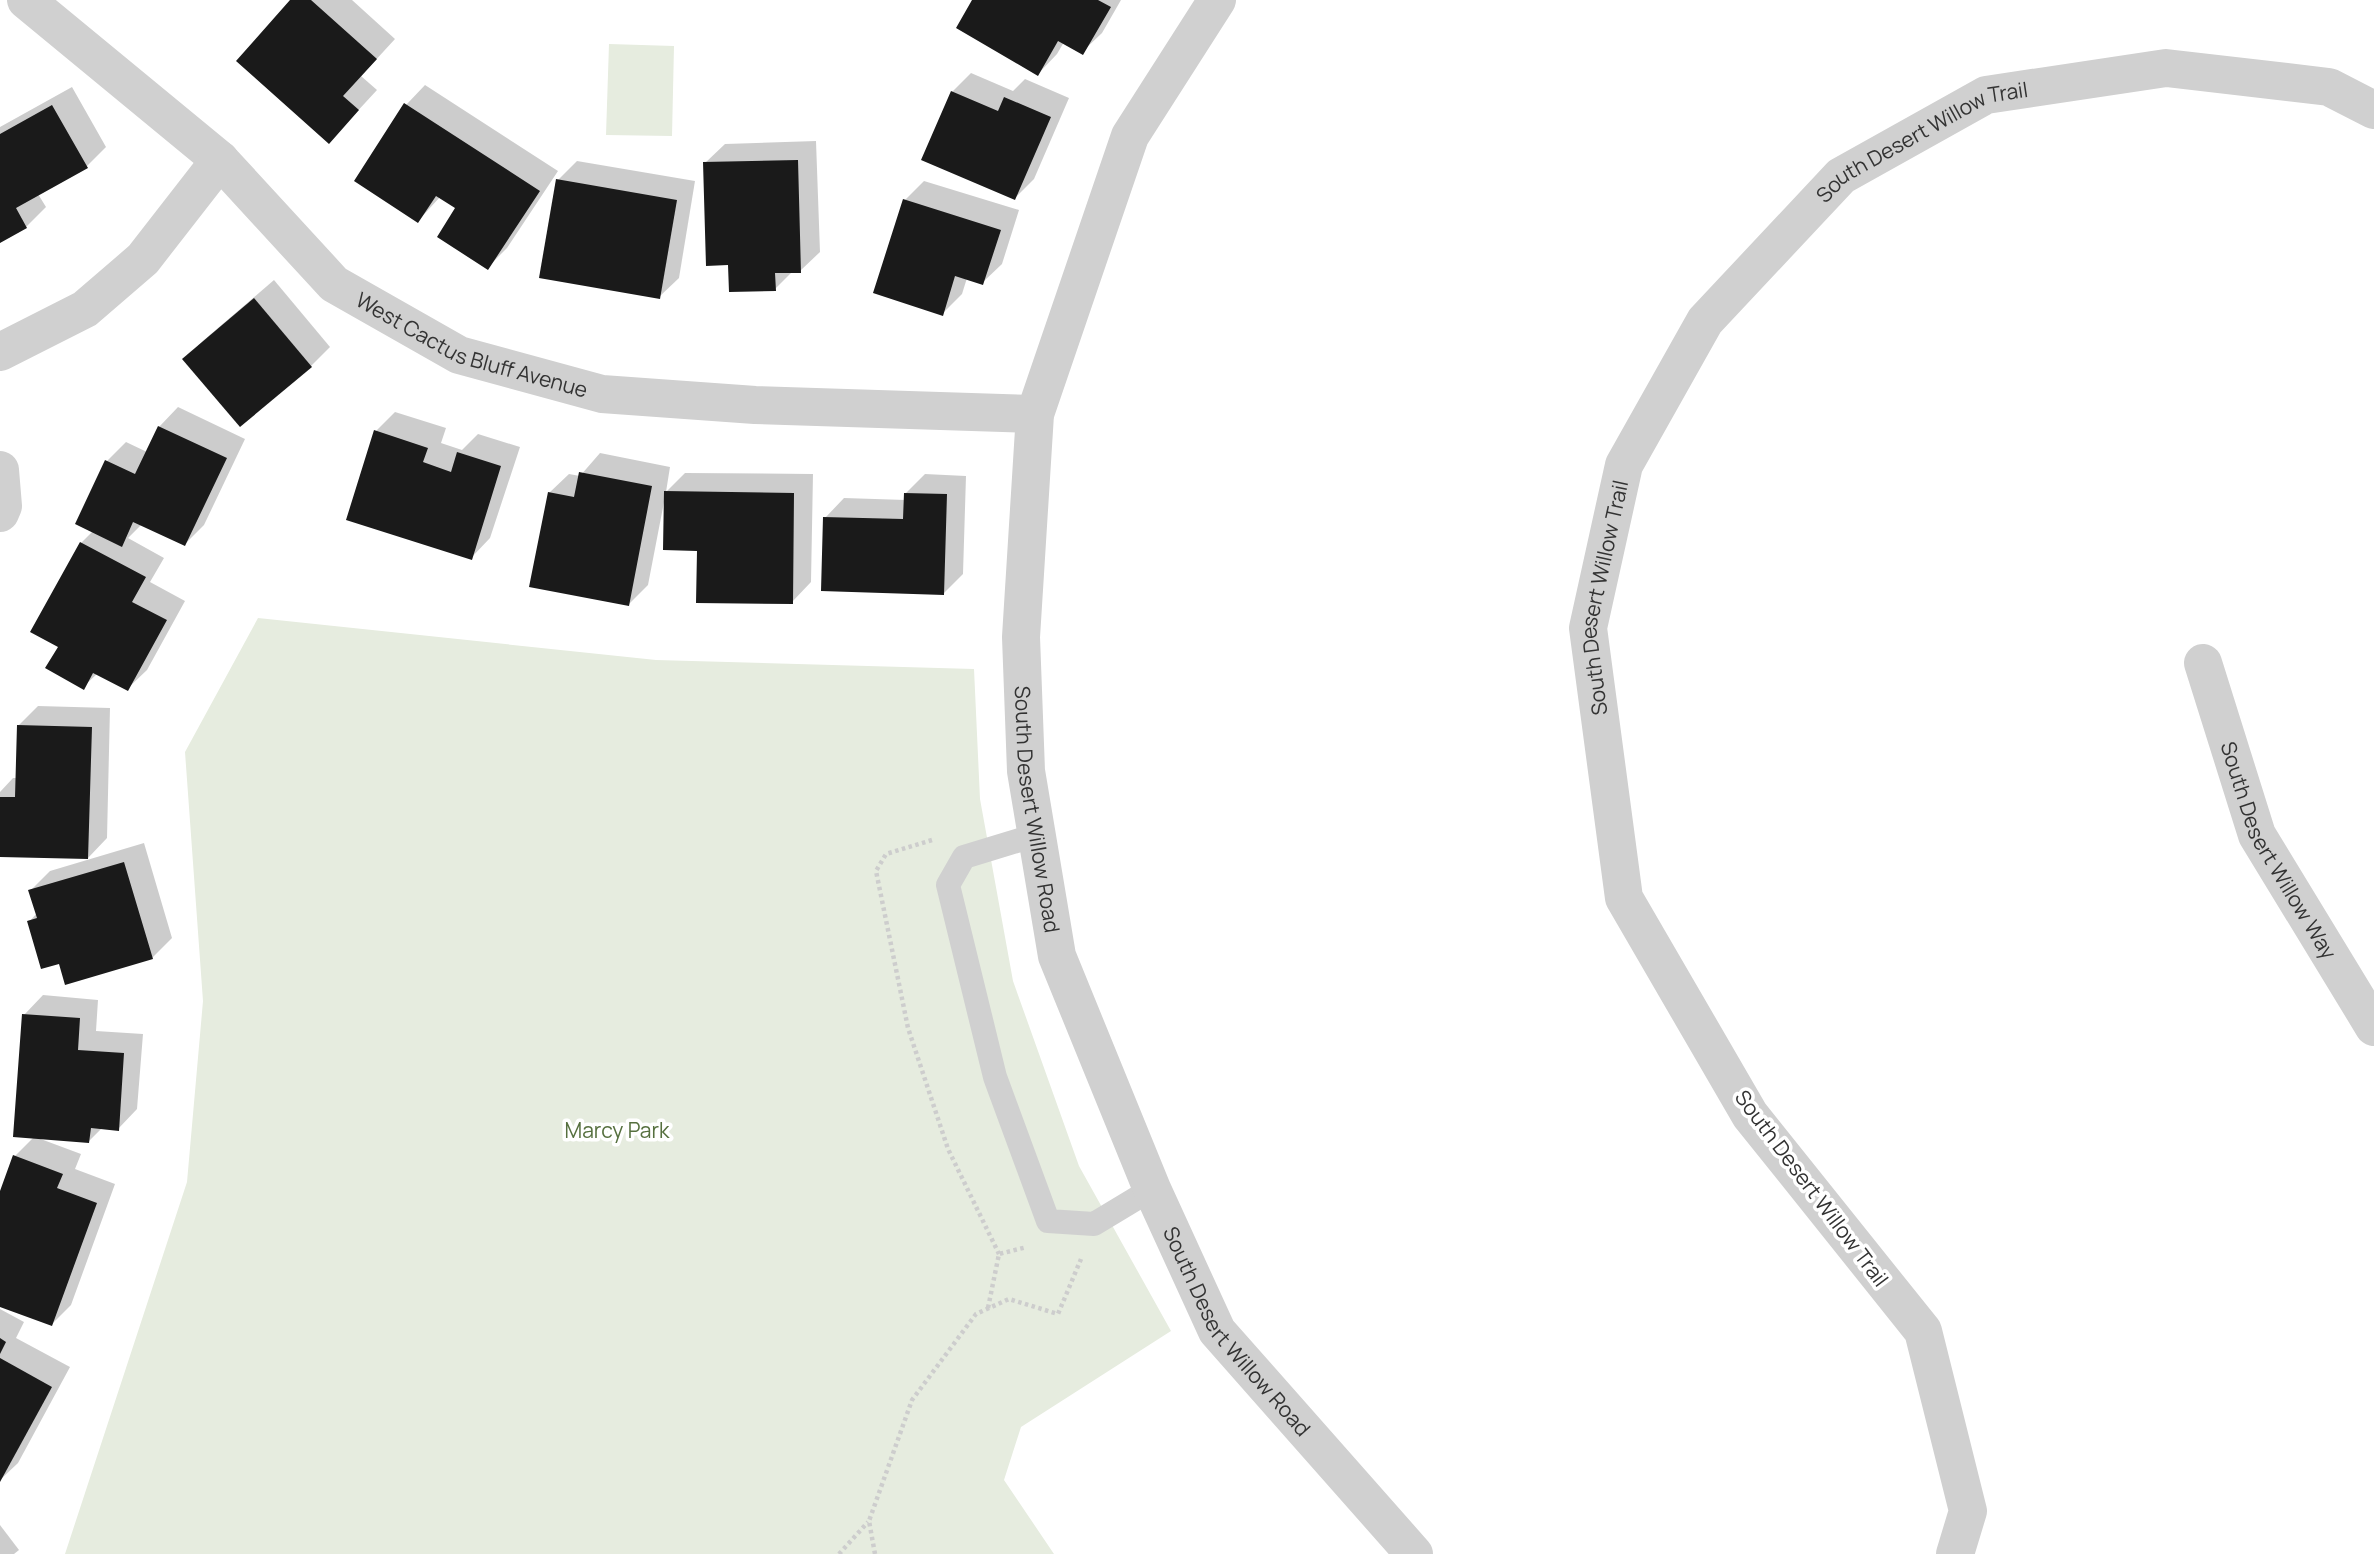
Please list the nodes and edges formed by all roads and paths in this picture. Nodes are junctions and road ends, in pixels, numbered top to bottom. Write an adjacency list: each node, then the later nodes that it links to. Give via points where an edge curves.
1 (26, 0): 4 (street, West Cactus Bluff Avenue)
2 (1217, 0): 6 (street, South Desert Willow Road, via 1130,136)
3 (2374, 110): 22 (street, South Desert Willow Trail, via 2329,87 2166,68 1986,95 1841,176 1705,321 1624,465 1588,628 1624,898 1750,1115 1923,1331 1968,1511)
4 (220, 160): 5 (street, via 143,259 86,309); 6 (street, West Cactus Bluff Avenue, via 334,284 458,355 602,394)
5 (0, 352)
6 (1035, 414): 10 (street, South Desert Willow Road, via 1021,637 1026,771)
7 (0, 470): 8 (street)
8 (0, 513)
9 (2203, 663): 12 (street, South Desert Willow Way, via 2257,835)
10 (1037, 835): 13 (street, South Desert Willow Road, via 1057,956); 13 (lane, via 964,857 948,885 995,1077 1048,1221 1094,1224)
11 (938, 839): 16 (path, via 886,854 876,871 908,1028 948,1149)
12 (2374, 1027)
13 (1152, 1189): 21 (street, South Desert Willow Road, via 1217,1331)
14 (1038, 1245): 16 (path)
15 (1071, 1253): 17 (path, via 1082,1256 1058,1314 1009,1299)
16 (999, 1254): 17 (path)
17 (988, 1308): 18 (path, via 975,1314 912,1400)
18 (869, 1521): 19 (path); 20 (path)
19 (838, 1554)
20 (875, 1554)
21 (1415, 1554)
22 (1955, 1554)

